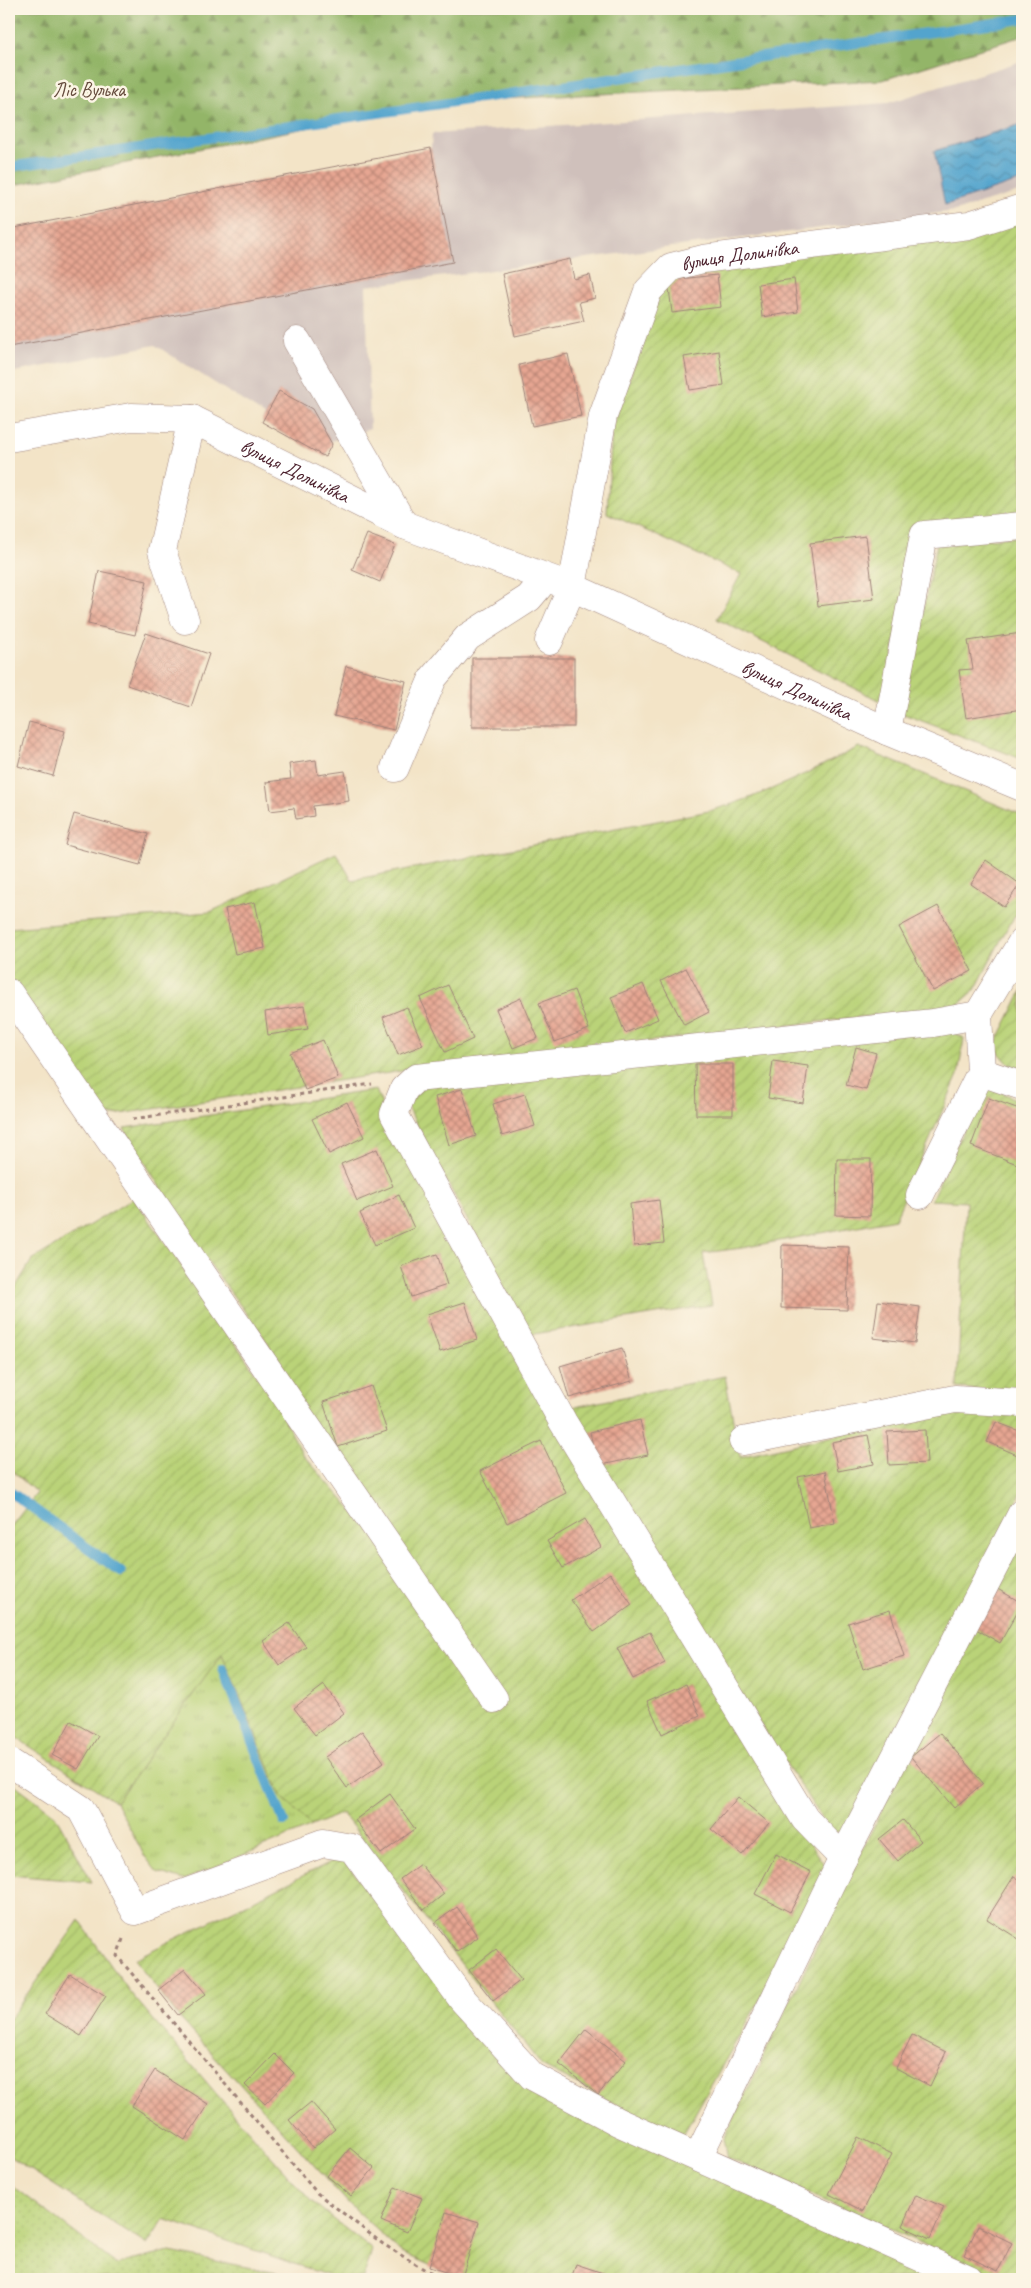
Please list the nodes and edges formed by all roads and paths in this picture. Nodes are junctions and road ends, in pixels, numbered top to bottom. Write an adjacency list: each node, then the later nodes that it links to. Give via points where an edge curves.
1 (1022, 208): 8 (street, вулиця Долинівка, via 969,225 702,260 671,267 648,291 603,416)
2 (297, 341): 5 (street)
3 (192, 419): 4 (street, вулиця Долинівка, via 130,417); 5 (street, вулиця Долинівка); 9 (street, via 162,551)
4 (9, 438)
5 (404, 525): 7 (street, вулиця Долинівка)
6 (1022, 526): 11 (street, via 924,535)
7 (546, 578): 8 (street, вулиця Долинівка); 12 (street, via 529,598 468,637 433,678)
8 (572, 587): 10 (street); 11 (street, вулиця Долинівка)
9 (185, 620)
10 (549, 641)
11 (887, 731): 13 (street, вулиця Долинівка)
12 (395, 768)
13 (1022, 787)
14 (1022, 942): 16 (street)
15 (9, 993): 20 (street)
16 (978, 1015): 17 (street); 19 (street, via 923,1024 416,1078)
17 (981, 1072): 18 (street); 21 (street)
18 (1022, 1086)
19 (404, 1089): 20 (path, via 378,1083); 27 (street, via 394,1114 562,1422 805,1820)
20 (101, 1124): 25 (street)
21 (920, 1195)
22 (1022, 1403): 23 (street, via 955,1399)
23 (743, 1441)
24 (1022, 1513): 27 (street)
25 (494, 1699)
26 (9, 1762): 28 (street, via 81,1808)
27 (843, 1858): 29 (street)
28 (135, 1911): 29 (street, via 323,1843 352,1848 462,1999 532,2076 618,2122); 30 (path, via 117,1956 317,2193 382,2244 428,2271)
29 (698, 2157): 31 (street)
30 (452, 2279)
31 (969, 2279)

